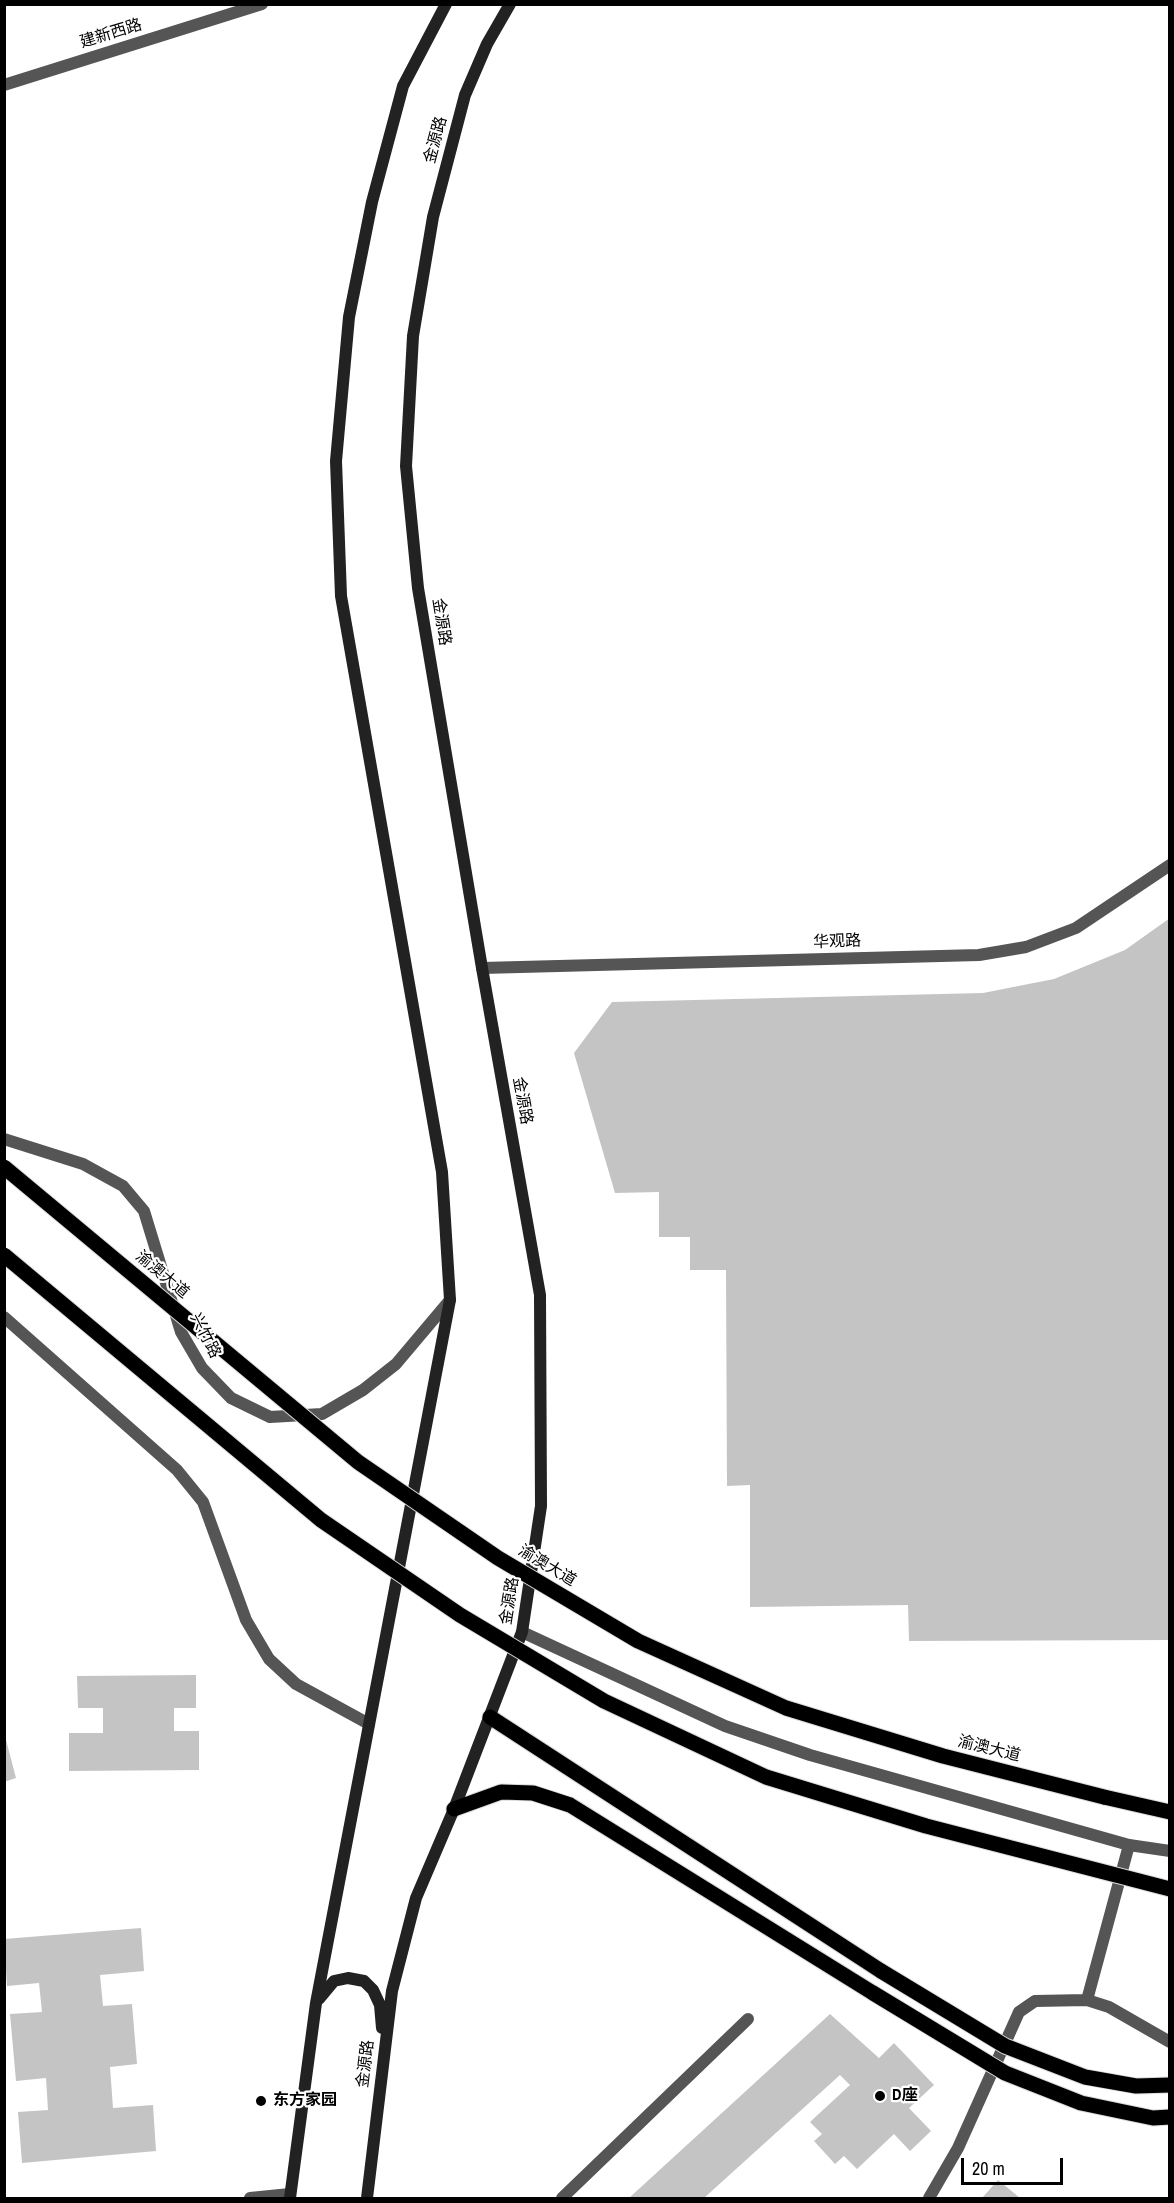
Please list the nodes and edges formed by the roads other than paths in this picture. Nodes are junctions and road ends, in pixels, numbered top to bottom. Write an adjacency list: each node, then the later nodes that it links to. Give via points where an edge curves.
1 (262, 4): 4 (street, 建新西路)
2 (446, 4): 10 (main road, via 404,86 372,202 349,317 336,460 341,596 442,1172)
3 (510, 4): 6 (main road, 金源路, via 465,95 433,217 413,336 406,466 418,588)
4 (4, 85)
5 (1170, 865): 6 (street, 华观路, via 1076,928 1026,947 979,955)
6 (482, 968): 12 (main road, 金源路, via 540,1294 541,1506)
7 (4, 1139): 10 (street, 兴竹路, via 83,1164 123,1186 144,1210 181,1332 202,1368 231,1398 270,1417 322,1414 363,1390 396,1364)
8 (4, 1167): 16 (main road, 渝澳大道, bridge, via 358,1462 498,1558 638,1641 786,1708 943,1756)
9 (4, 1255): 19 (main road, bridge, via 321,1520 460,1614 604,1701 766,1777 926,1826)
10 (450, 1300): 14 (main road)
11 (4, 1317): 14 (street, via 177,1470 203,1502 246,1620 269,1659 296,1684)
12 (522, 1632): 13 (main road, 金源路); 17 (street, via 725,1726 810,1755)
13 (490, 1717): 15 (main road, 金源路); 25 (main road, bridge, via 881,1971 1005,2046 1085,2077 1136,2086)
14 (369, 1724): 21 (main road)
15 (454, 1809): 24 (main road, 金源路, via 416,1898 392,1991); 26 (main road, bridge, via 501,1792 533,1793 570,1805 1005,2073 1081,2103 1153,2118)
16 (1170, 1812)
17 (1129, 1845): 18 (street); 20 (street)
18 (1170, 1851)
19 (1170, 1889)
20 (1087, 2000): 23 (street, via 1109,2007); 31 (street, via 1035,2001 1019,2012 958,2148)
21 (316, 2003): 24 (main road, via 334,1981 364,1981 380,2005); 27 (main road)
22 (748, 2019): 30 (street)
23 (1170, 2042)
24 (385, 2050): 29 (main road, 金源路)
25 (1170, 2085)
26 (1170, 2117)
27 (290, 2196): 28 (street)
28 (250, 2199)
29 (367, 2199)
30 (561, 2199)
31 (929, 2199)

